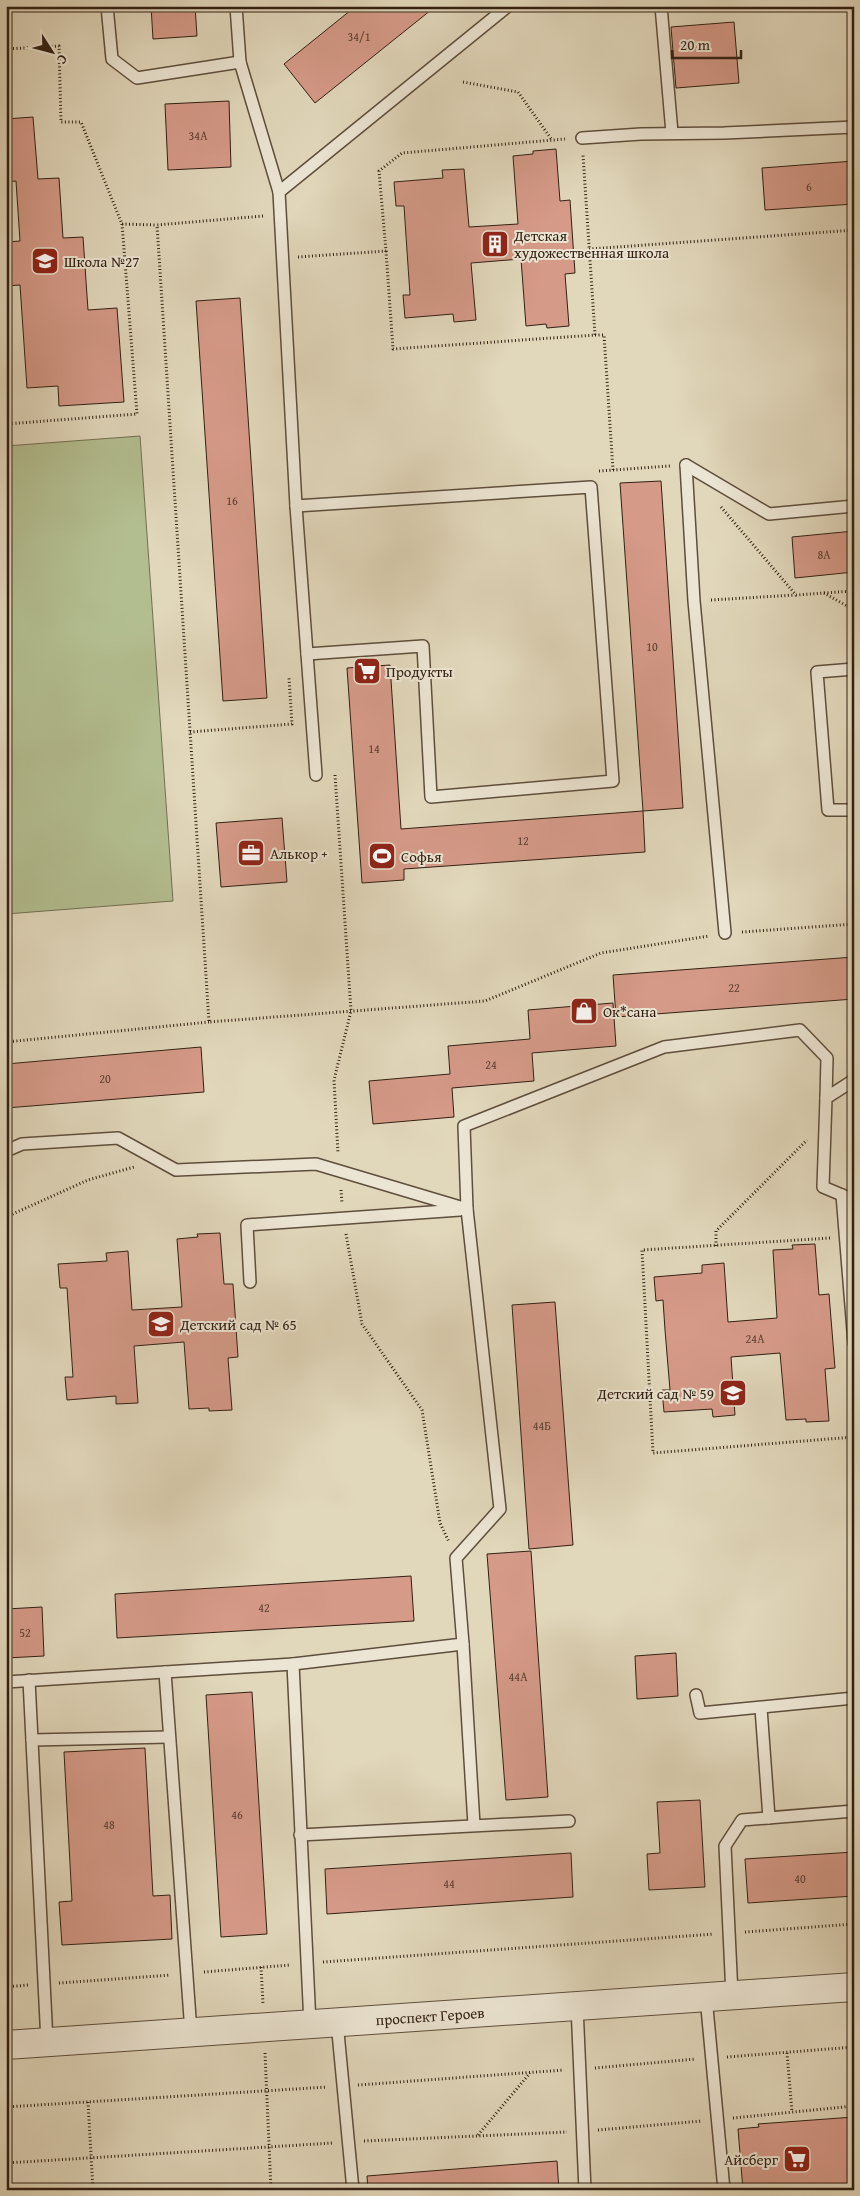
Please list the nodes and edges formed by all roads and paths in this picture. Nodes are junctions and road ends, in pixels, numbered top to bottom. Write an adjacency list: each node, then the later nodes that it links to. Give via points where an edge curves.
1 (107, 6): 6 (lane, via 112,59 137,78)
2 (236, 6): 6 (lane)
3 (508, 6): 12 (lane)
4 (662, 6): 9 (lane)
5 (6, 49): 14 (path, via 59,46 61,122 81,122)
6 (240, 62): 12 (lane)
7 (464, 82): 11 (path, via 518,92)
8 (854, 127): 9 (lane)
9 (672, 132): 10 (lane)
10 (582, 138): 11 (path); 17 (path)
11 (552, 140): 18 (path, via 402,153 378,171)
12 (278, 192): 19 (lane)
13 (265, 216): 15 (path)
14 (122, 224): 15 (path); 21 (path, via 137,414)
15 (158, 225): 32 (path)
16 (854, 230): 17 (path)
17 (589, 249): 20 (path)
18 (386, 251): 19 (path); 20 (path, via 393,349)
19 (282, 258): 23 (lane)
20 (595, 336): 22 (path, via 604,335)
21 (6, 424)
22 (613, 470)
23 (296, 506): 29 (lane); 29 (lane, via 591,487 613,780 431,797 423,646)
24 (854, 506): 28 (lane, via 769,514 686,465)
25 (854, 591): 26 (path)
26 (824, 593)
27 (796, 595): 28 (path)
28 (694, 601): 37 (lane)
29 (307, 654): 34 (lane)
30 (854, 670): 35 (lane, via 818,672 828,810)
31 (289, 674): 32 (path, via 292,724)
32 (190, 732): 39 (path)
33 (334, 768): 38 (path)
34 (316, 775)
35 (854, 810)
36 (854, 924): 37 (path)
37 (725, 933): 38 (path, via 602,953 485,1001)
38 (351, 1012): 39 (path); 46 (path, via 334,1080)
39 (209, 1022): 40 (path)
40 (6, 1042)
41 (854, 1080): 42 (lane)
42 (826, 1098): 43 (lane); 49 (lane, via 827,1058 800,1030 664,1047 464,1126)
43 (825, 1122): 47 (lane, via 823,1187); 53 (path, via 716,1231)
44 (6, 1151): 45 (lane, via 22,1144 118,1138)
45 (158, 1160): 46 (lane, via 176,1170 316,1164); 50 (path, via 88,1180)
46 (339, 1171): 49 (lane); 51 (path)
47 (842, 1195): 48 (lane); 52 (lane)
48 (854, 1200)
49 (467, 1210): 51 (lane); 57 (lane, via 500,1509)
50 (6, 1217)
51 (344, 1218): 54 (lane, via 247,1225); 57 (path, via 362,1324 422,1410 440,1524)
52 (845, 1237): 53 (path); 55 (lane)
53 (716, 1246): 56 (path, via 642,1250 654,1453)
54 (250, 1282)
55 (854, 1342)
56 (854, 1437)
57 (456, 1558): 58 (lane)
58 (463, 1644): 59 (lane); 71 (lane)
59 (293, 1664): 60 (lane); 72 (lane)
60 (165, 1672): 61 (lane); 66 (lane)
61 (29, 1680): 62 (lane); 67 (lane)
62 (6, 1682)
63 (696, 1695): 65 (lane, via 700,1713)
64 (853, 1703): 65 (lane)
65 (762, 1708): 69 (lane)
66 (170, 1736): 67 (lane); 77 (lane)
67 (32, 1740): 78 (lane)
68 (854, 1812): 69 (lane)
69 (769, 1818): 74 (lane, via 742,1820 725,1846)
70 (569, 1821): 71 (lane)
71 (474, 1825): 72 (lane)
72 (300, 1835): 75 (lane)
73 (854, 1924): 74 (path)
74 (729, 1933): 75 (path); 81 (lane)
75 (306, 1964): 76 (path); 84 (lane)
76 (261, 1967): 77 (path); 85 (path)
77 (186, 1974): 78 (path); 86 (lane)
78 (44, 1984): 79 (path); 87 (lane)
79 (6, 1986)
80 (854, 1986): 81 (street, проспект Героев)
81 (719, 1996): 82 (street, проспект Героев); 91 (lane)
82 (577, 2006): 83 (street, проспект Героев); 92 (lane)
83 (337, 2022): 84 (street, проспект Героев); 94 (lane)
84 (310, 2024): 85 (street, проспект Героев)
85 (264, 2027): 86 (street, проспект Героев); 95 (path)
86 (191, 2032): 87 (street, проспект Героев)
87 (47, 2042): 88 (street, проспект Героев)
88 (6, 2045)
89 (854, 2047): 90 (path)
90 (787, 2053): 91 (path); 99 (path)
91 (712, 2058): 92 (path); 100 (lane)
92 (580, 2069): 93 (path); 101 (lane)
93 (530, 2072): 94 (path); 102 (path)
94 (343, 2086): 95 (path); 103 (lane)
95 (267, 2090): 96 (path); 104 (path)
96 (88, 2102): 98 (path); 105 (path)
97 (854, 2106): 99 (path)
98 (6, 2107)
99 (792, 2112): 100 (path)
100 (717, 2120): 101 (path); 111 (lane)
101 (583, 2131): 102 (path); 110 (lane)
102 (478, 2135): 103 (path)
103 (349, 2142): 104 (path); 109 (lane)
104 (269, 2147): 105 (path); 108 (path)
105 (92, 2158): 106 (path); 107 (path)
106 (6, 2163)
107 (93, 2190)
108 (272, 2190)
109 (353, 2190)
110 (586, 2190)
111 (724, 2190)

